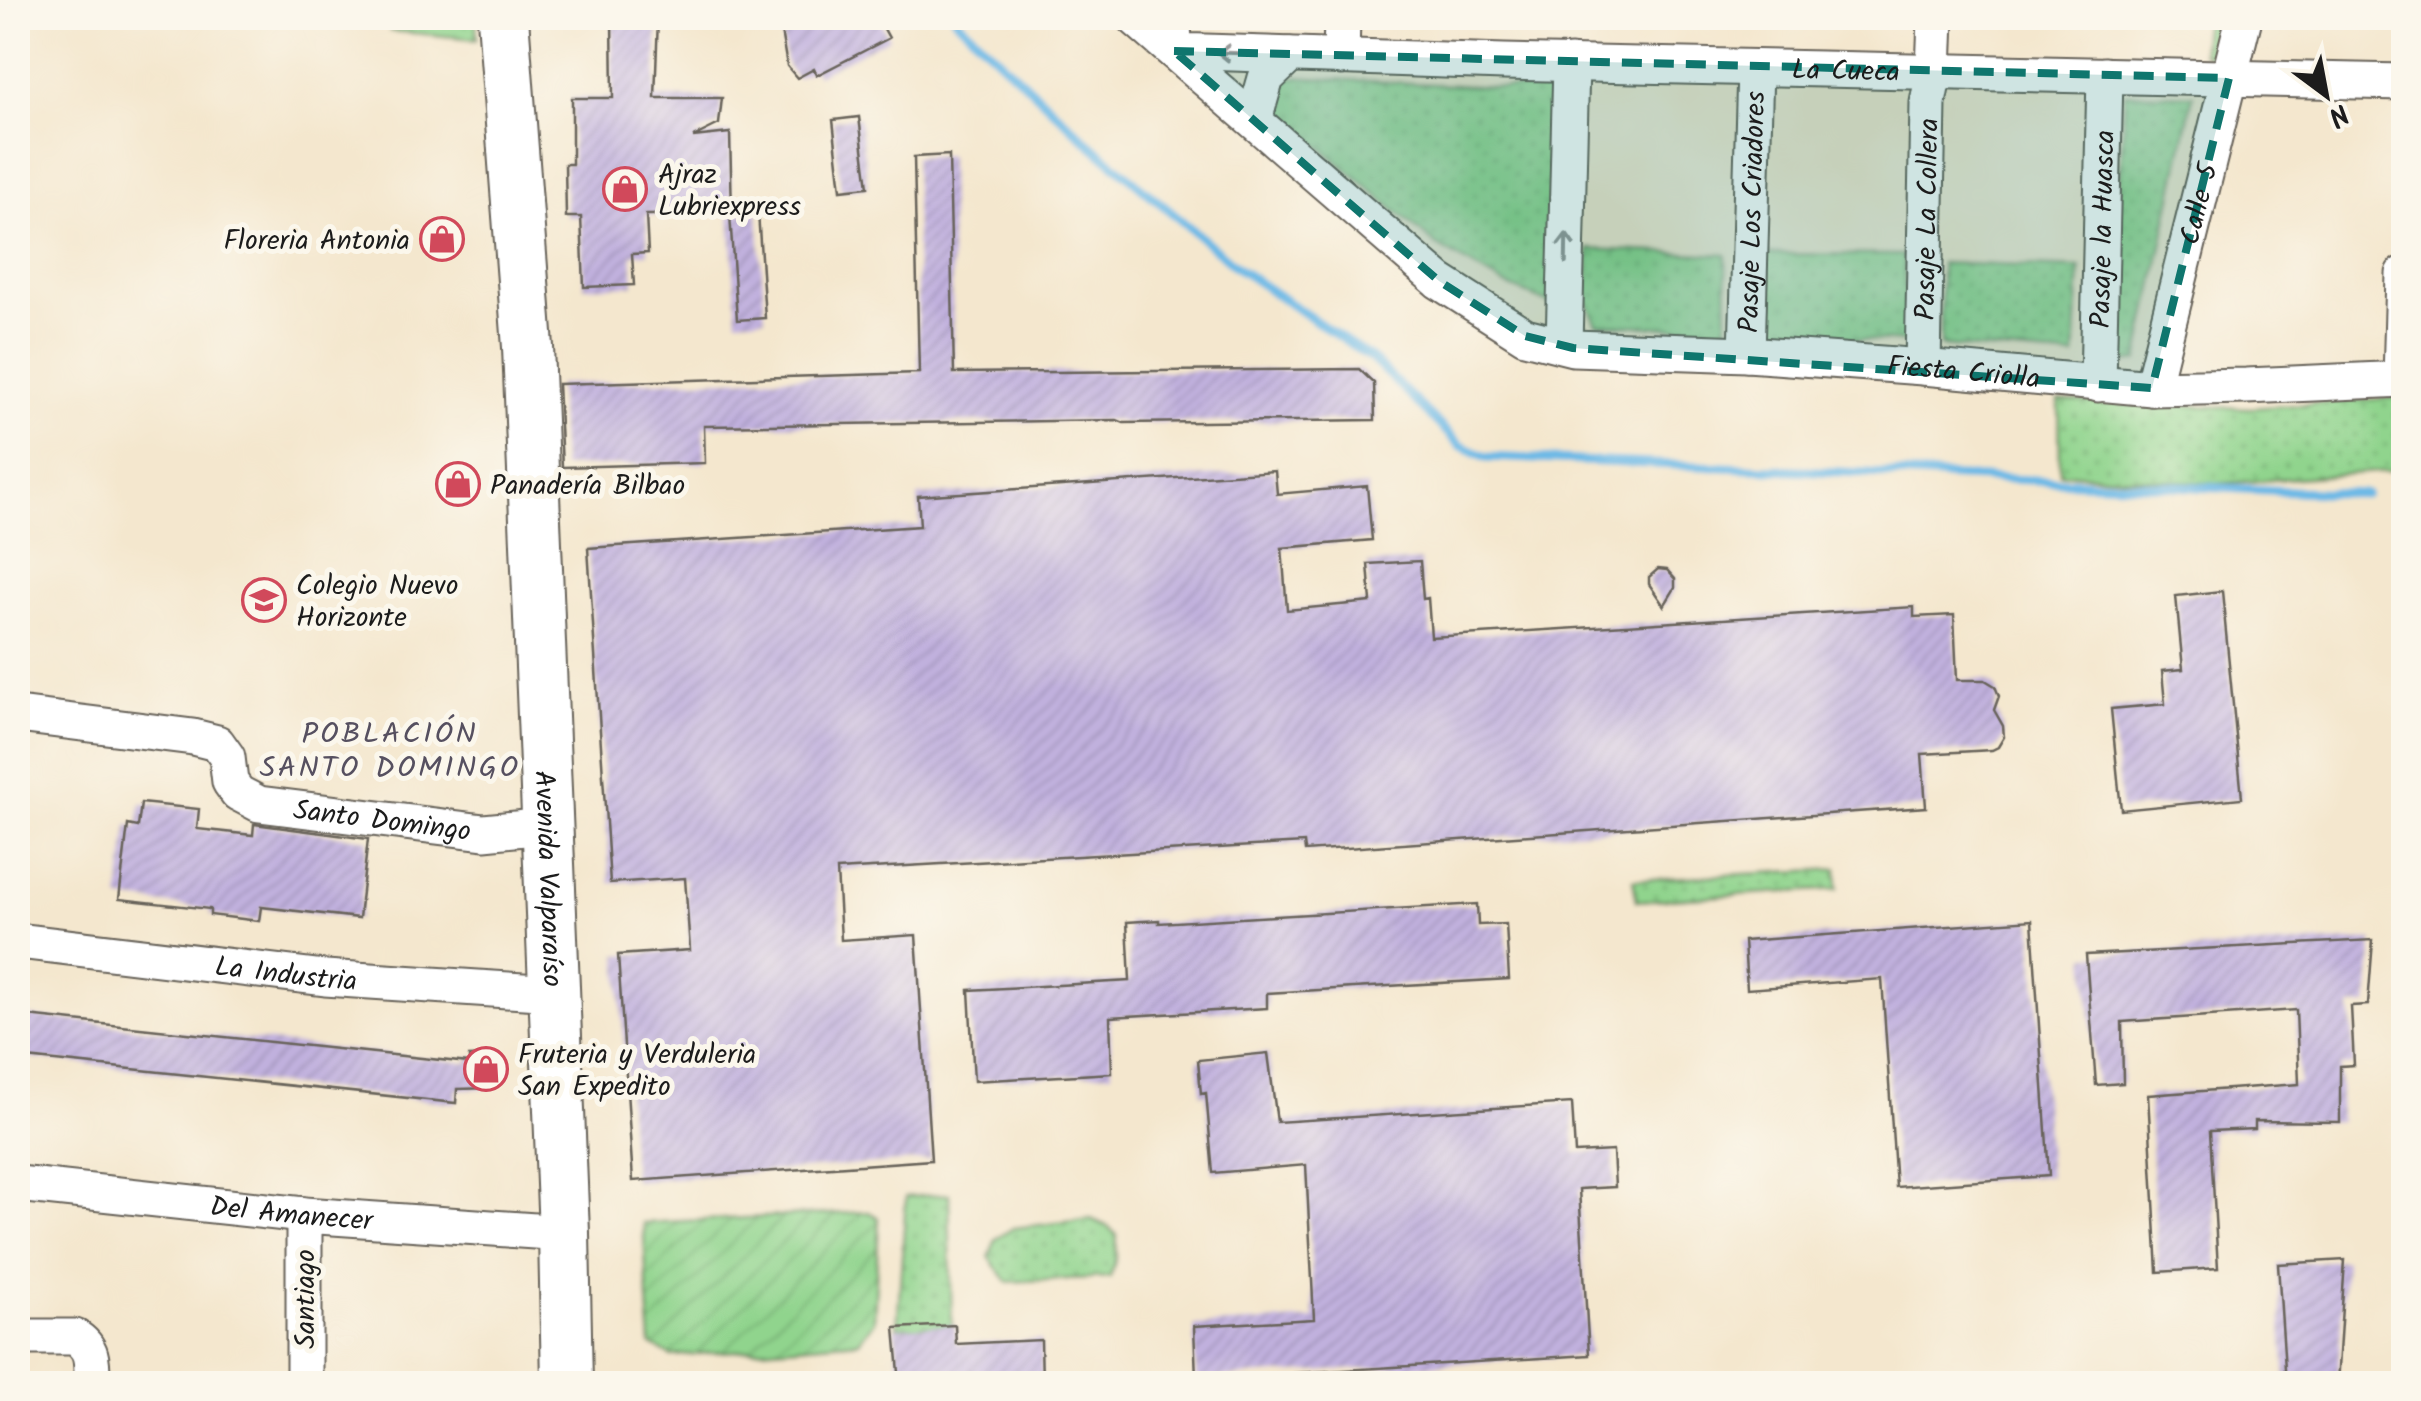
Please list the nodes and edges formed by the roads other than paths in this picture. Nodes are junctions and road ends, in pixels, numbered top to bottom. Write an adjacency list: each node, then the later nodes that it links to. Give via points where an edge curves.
1 (503, 18): 24 (main road, Avenida Valparaíso, via 528,347)
2 (1135, 18): 6 (street, Fiesta Criolla)
3 (1342, 18): 8 (street)
4 (1936, 18): 11 (street, Pasaje La Collera)
5 (2244, 18): 13 (street, Calle 5)
6 (1174, 34): 7 (street, La Cueca, one-way to 6); 15 (street, Fiesta Criolla)
7 (1290, 55): 8 (street, La Cueca); 15 (street, via 1266,78)
8 (1341, 57): 9 (street, La Cueca)
9 (1570, 63): 10 (street, La Cueca); 17 (street, one-way to 9)
10 (1756, 68): 11 (street, La Cueca); 18 (street, Pasaje Los Criadores)
11 (1934, 71): 12 (street, La Cueca); 19 (street, Pasaje La Collera)
12 (2105, 75): 13 (street, La Cueca); 21 (street, Pasaje la Huasca)
13 (2229, 78): 14 (street, La Cueca); 22 (street, Calle 5)
14 (2404, 82)
15 (1254, 120): 17 (street, Fiesta Criolla, via 1439,281 1525,336)
16 (2404, 274): 20 (street)
17 (1564, 345): 18 (street, Fiesta Criolla)
18 (1747, 354): 19 (street, Fiesta Criolla)
19 (1923, 366): 21 (street, Fiesta Criolla)
20 (2402, 379): 22 (street, Fiesta Criolla)
21 (2098, 384): 22 (street, Fiesta Criolla)
22 (2152, 388)
23 (18, 715): 24 (street, Santo Domingo, via 217,743 238,794 259,804 484,832)
24 (546, 826): 26 (main road, Avenida Valparaíso)
25 (18, 941): 26 (street, La Industria, via 326,978)
26 (554, 994): 29 (main road, Avenida Valparaíso)
27 (18, 1184): 28 (street, Del Amanecer)
28 (304, 1215): 29 (street, Del Amanecer); 32 (street, Santiago)
29 (564, 1234): 33 (main road, Avenida Valparaíso)
30 (18, 1337): 31 (street, via 82,1341 91,1354)
31 (92, 1384)
32 (304, 1384)
33 (567, 1384)

